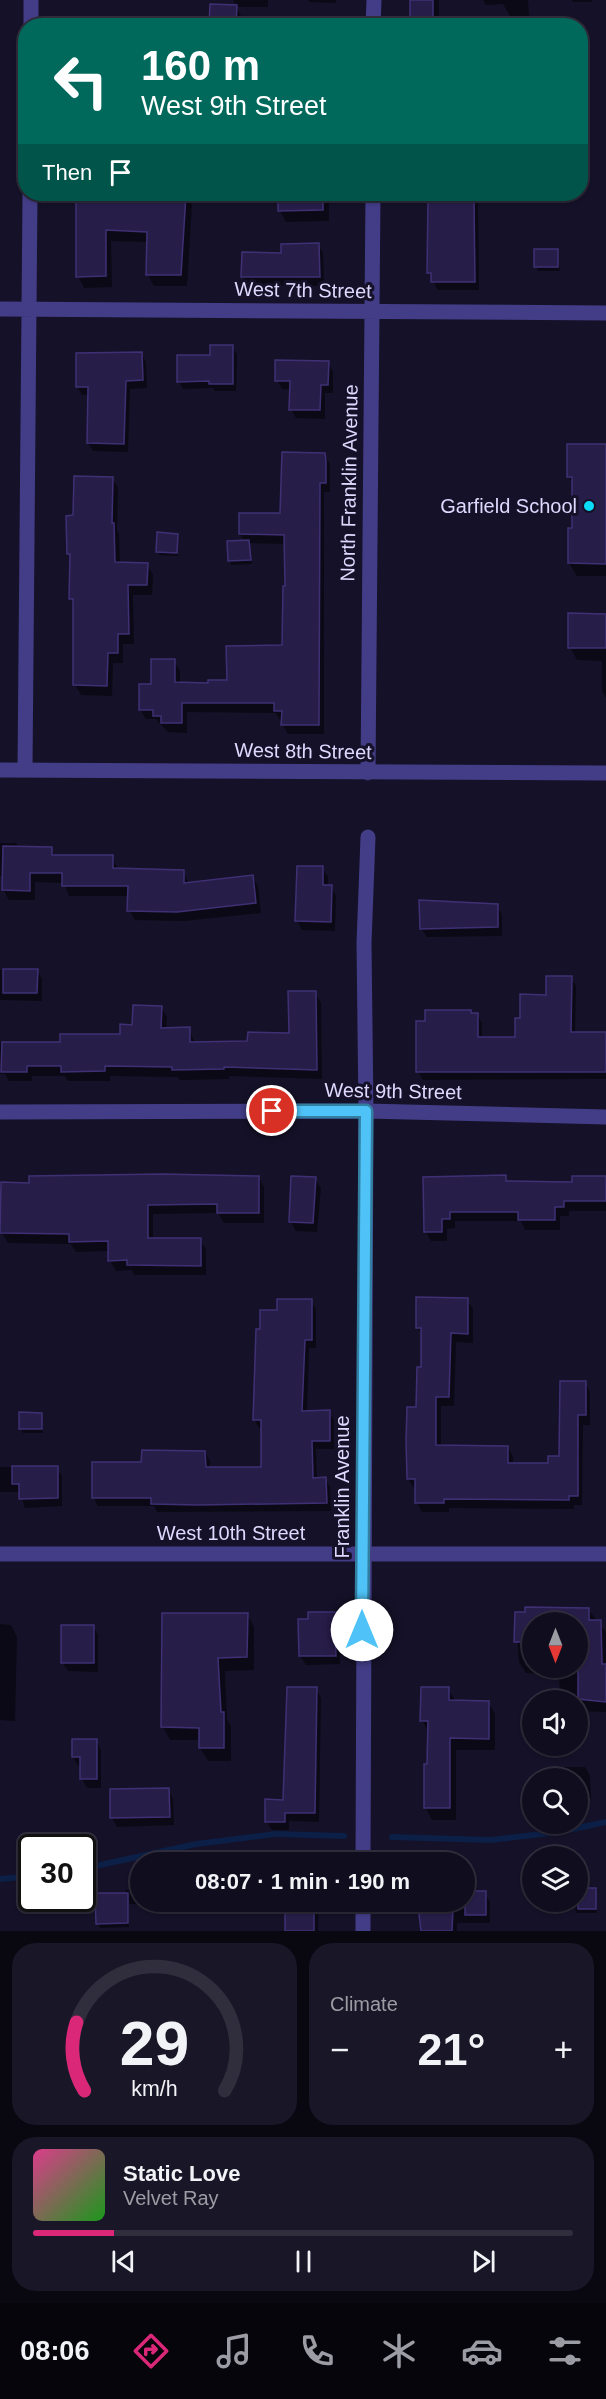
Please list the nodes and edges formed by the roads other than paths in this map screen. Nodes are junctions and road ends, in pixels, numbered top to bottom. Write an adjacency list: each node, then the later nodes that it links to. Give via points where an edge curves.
1 (31, 0): 3 (street)
2 (374, 0): 4 (street)
3 (31, 18)
4 (374, 18)
5 (30, 201): 8 (street)
6 (373, 201): 9 (street, North Franklin Avenue)
7 (0, 309): 8 (street, West 7th Street)
8 (30, 309): 9 (street, West 7th Street); 12 (street)
9 (372, 312): 10 (street, West 7th Street); 13 (street, North Franklin Avenue)
10 (606, 314)
11 (0, 770): 12 (street, West 8th Street)
12 (25, 770): 13 (street, West 8th Street)
13 (368, 773): 14 (street, West 8th Street)
14 (606, 773)
15 (368, 837): 16 (street, via 364,933)
16 (366, 1111): 17 (street, West 9th Street); 18 (street, West 9th Street); 20 (street, Franklin Avenue)
17 (0, 1112)
18 (606, 1117)
19 (0, 1554): 20 (street, West 10th Street)
20 (362, 1554): 21 (street, West 10th Street); 22 (street, Franklin Avenue)
21 (606, 1554)
22 (363, 1852)
23 (363, 1912): 24 (street)
24 (363, 1931)

